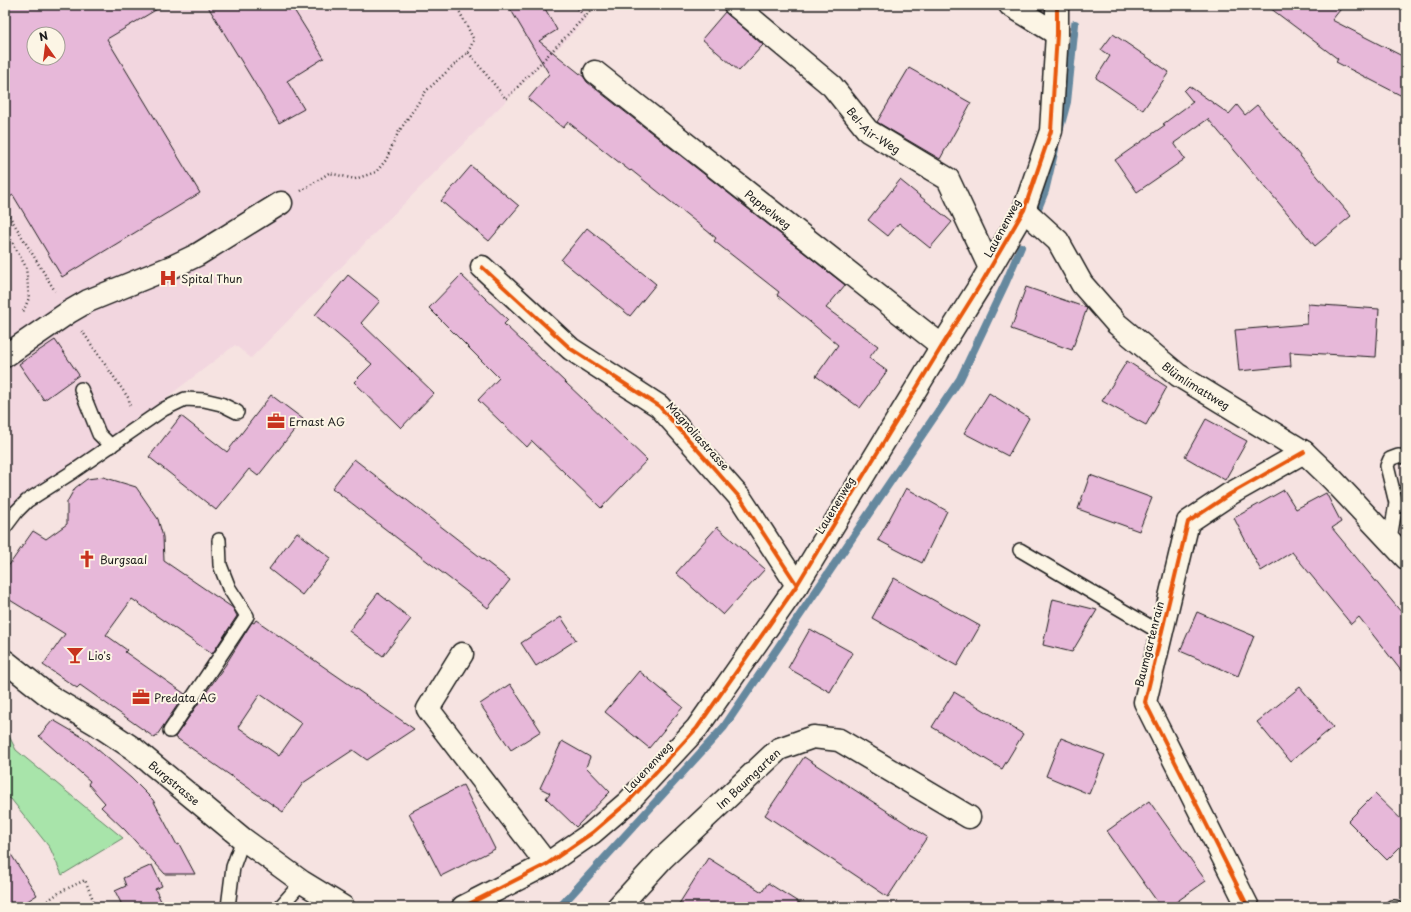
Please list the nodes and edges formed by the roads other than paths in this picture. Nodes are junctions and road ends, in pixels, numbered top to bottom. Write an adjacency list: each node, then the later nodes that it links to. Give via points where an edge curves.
1 (735, 5): 9 (street, Bel-Air-Weg, via 832,86 868,131 948,179)
2 (1010, 5): 4 (street)
3 (1057, 5): 4 (street, Lauenenweg)
4 (1057, 34): 7 (street, Lauenenweg, via 1051,132)
5 (595, 72): 10 (street, Pappelweg)
6 (281, 203): 11 (street, via 198,255 88,300)
7 (1024, 210): 9 (street, Lauenenweg); 15 (street, Blümlimattweg, via 1058,241 1082,284 1117,324 1178,375)
8 (482, 267): 22 (street, Magnoliastrasse, via 572,349 659,406 741,499)
9 (990, 268): 10 (street, Lauenenweg)
10 (942, 346): 22 (street, Lauenenweg)
11 (5, 356)
12 (81, 389): 14 (lane, via 99,434)
13 (237, 412): 14 (lane, via 221,404 185,398 164,409)
14 (111, 446): 17 (lane, via 27,501)
15 (1304, 452): 18 (street, Blümlimattweg); 23 (street, Baumgartenrain, via 1230,494 1188,522)
16 (1406, 457): 18 (lane, via 1390,459 1386,466 1396,503)
17 (5, 527)
18 (1390, 539): 21 (street, Blümlimattweg)
19 (219, 540): 26 (lane, via 220,565 229,588 247,616)
20 (1020, 550): 23 (lane, Baumgartenrain)
21 (1406, 558)
22 (797, 585): 29 (street, Lauenenweg, via 697,728 628,802 592,833)
23 (1161, 633): 36 (street, Baumgartenrain, via 1145,702)
24 (462, 654): 29 (street, via 428,709)
25 (5, 661): 28 (street, Burgstrasse, via 49,696 134,749)
26 (170, 731)
27 (969, 817): 35 (street, Im Baumgarten, via 839,740 814,737 779,749 662,859)
28 (243, 839): 30 (street, Burgstrasse); 31 (lane, via 233,867)
29 (547, 864): 34 (street, Lauenenweg)
30 (302, 882): 32 (lane); 33 (street, Burgstrasse)
31 (228, 907)
32 (280, 907)
33 (343, 907)
34 (463, 907)
35 (618, 907)
36 (1248, 907)

